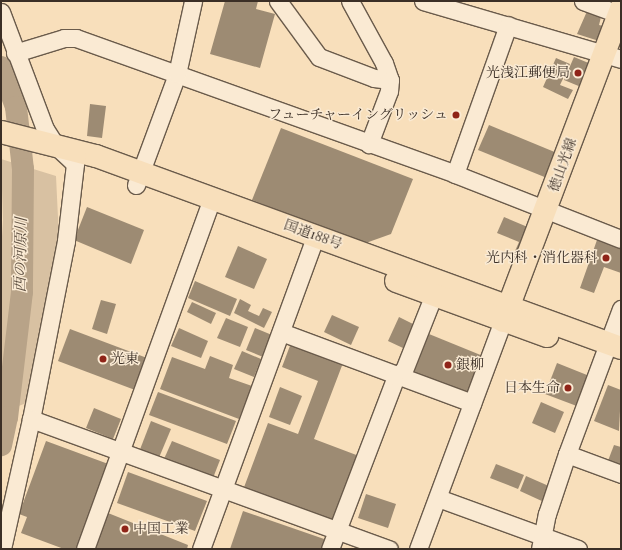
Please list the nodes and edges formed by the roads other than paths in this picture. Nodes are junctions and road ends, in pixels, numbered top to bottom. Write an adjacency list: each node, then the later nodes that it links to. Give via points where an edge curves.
1 (193, 1): 11 (street)
2 (278, 1): 12 (street, via 318,57 374,78)
3 (350, 1): 12 (street, via 384,63)
4 (423, 1): 8 (street)
5 (583, 1): 7 (street)
6 (1, 12): 9 (street)
7 (620, 12): 10 (main road, 徳山光線)
8 (508, 25): 10 (street); 17 (street)
9 (15, 53): 11 (street, via 64,38 76,38); 15 (street, via 45,129)
10 (613, 56): 20 (main road, 徳山光線)
11 (177, 74): 14 (street); 18 (street)
12 (390, 80): 14 (street, via 390,91)
13 (2, 143): 15 (main road, 国道188号)
14 (369, 144): 17 (street)
15 (44, 147): 16 (main road, 国道188号); 18 (main road, 国道188号, via 96,156)
16 (75, 164): 18 (main road, 国道188号); 30 (street, via 66,241)
17 (455, 174): 20 (street)
18 (138, 179): 19 (main road, 国道188号)
19 (209, 205): 22 (main road, 国道188号); 31 (street)
20 (546, 209): 21 (street); 25 (main road, 徳山光線)
21 (621, 238)
22 (313, 243): 23 (main road, 国道188号); 26 (street)
23 (436, 287): 25 (main road, 国道188号); 28 (street, via 404,370)
24 (621, 309): 27 (street)
25 (506, 313): 27 (main road, 国道188号); 29 (street)
26 (282, 332): 28 (street); 34 (street)
27 (614, 353): 32 (street)
28 (396, 376): 29 (street); 36 (street)
29 (472, 402): 35 (street)
30 (31, 419): 31 (street); 38 (street)
31 (120, 454): 34 (street); 39 (street)
32 (567, 454): 33 (street); 37 (street, via 547,514)
33 (621, 474)
34 (223, 490): 36 (street); 40 (street)
35 (438, 498): 37 (street); 43 (street)
36 (337, 532): 41 (street); 42 (street)
37 (542, 542): 44 (street)
38 (2, 549)
39 (85, 549)
40 (201, 549)
41 (330, 549)
42 (390, 549)
43 (418, 549)
44 (578, 549)

